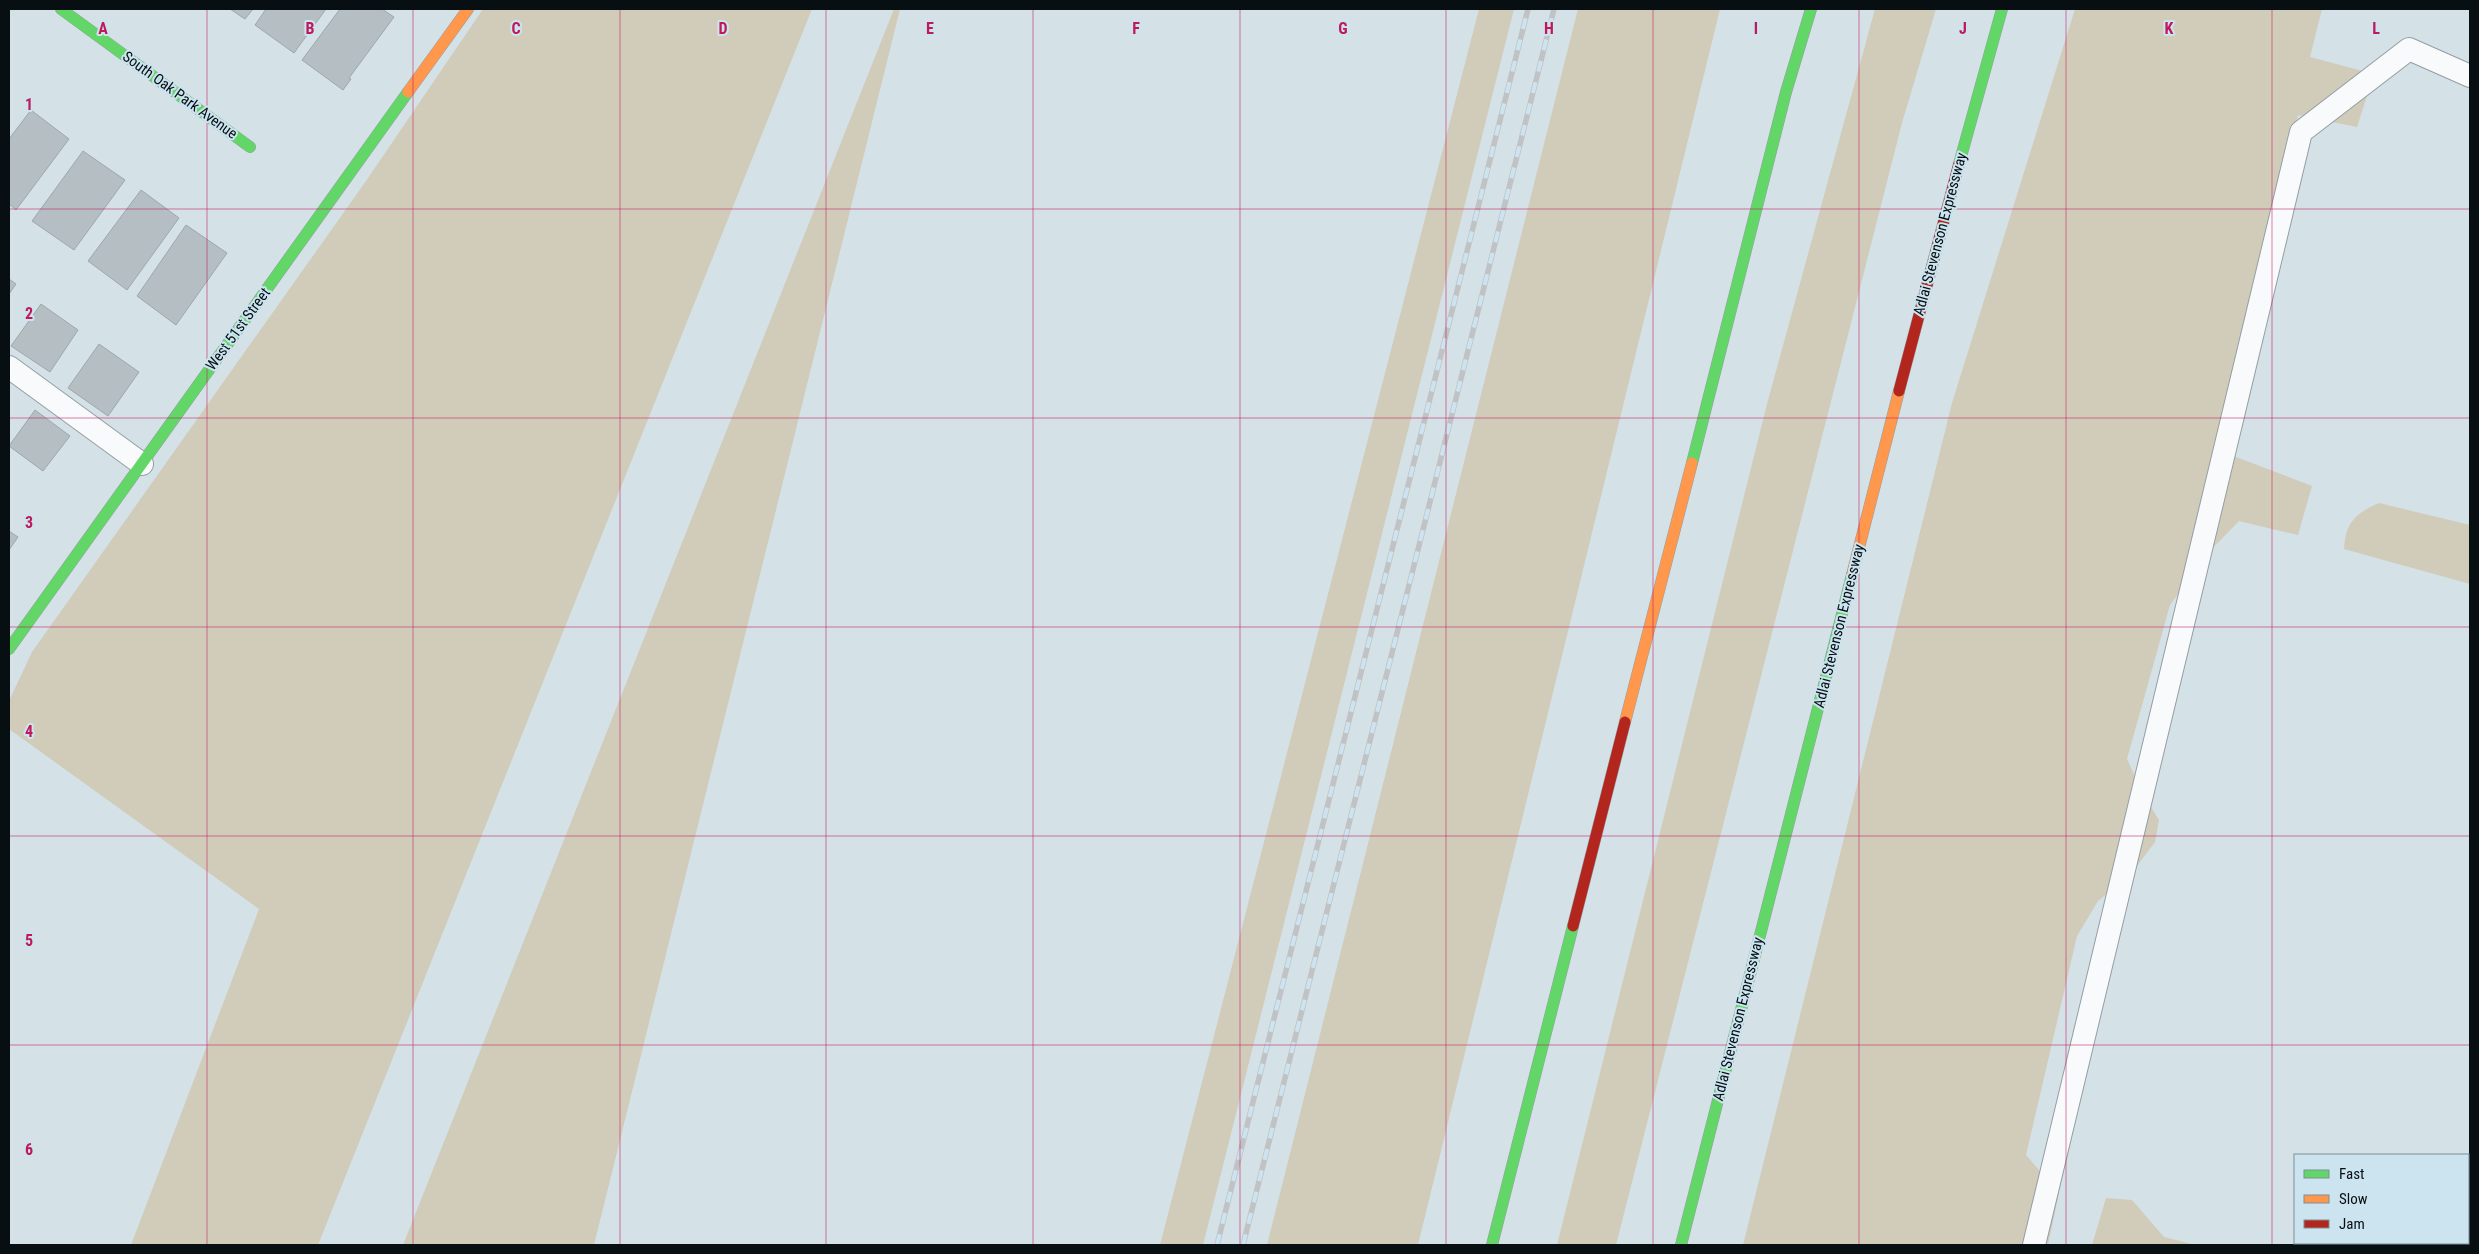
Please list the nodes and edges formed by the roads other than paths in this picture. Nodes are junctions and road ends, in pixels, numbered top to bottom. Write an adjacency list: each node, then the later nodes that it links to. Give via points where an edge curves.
1 (61, 9): 8 (main road, South Oak Park Avenue)
2 (468, 9): 10 (main road, West 51st Street)
3 (1800, 9): 7 (main road)
4 (1812, 9): 7 (main road)
5 (2002, 9): 13 (main road, Adlai Stevenson Expressway, via 1924,291)
6 (2470, 76): 14 (lane, via 2409,49 2301,132)
7 (1786, 92): 12 (main road)
8 (250, 147)
9 (9, 367): 10 (lane)
10 (142, 464): 11 (main road, West 51st Street)
11 (9, 649)
12 (1492, 1245)
13 (1681, 1245)
14 (2034, 1245)

